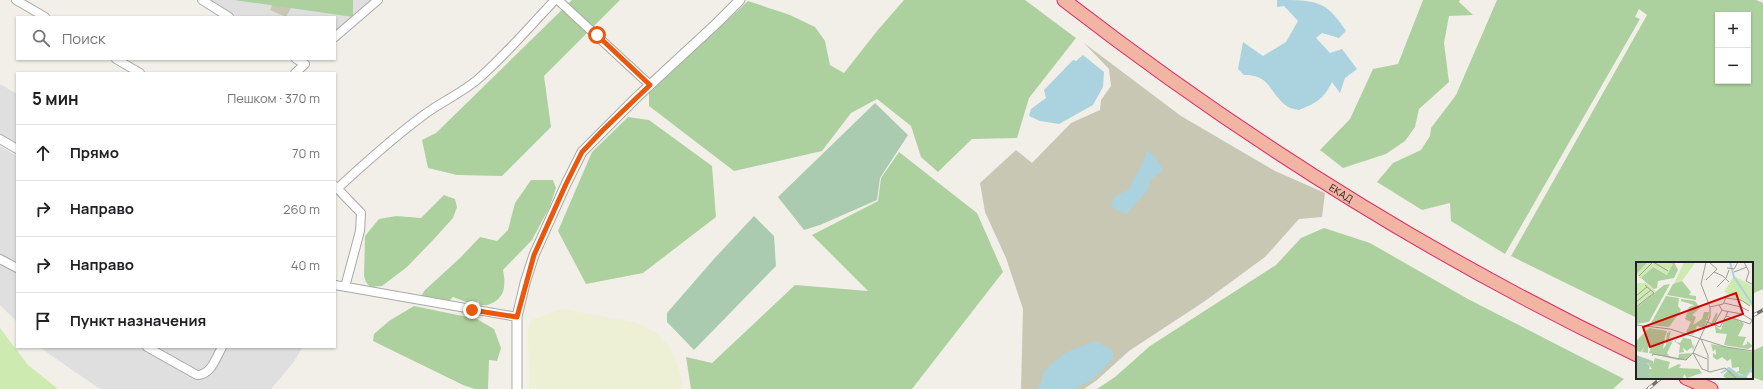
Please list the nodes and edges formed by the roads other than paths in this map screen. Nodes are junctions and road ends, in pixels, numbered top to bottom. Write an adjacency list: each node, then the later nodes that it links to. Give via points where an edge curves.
1 (16, 0): 7 (street)
2 (202, 0): 8 (street)
3 (378, 0): 9 (street)
4 (556, 0): 14 (street); 17 (street, via 478,79 422,116)
5 (740, 0): 14 (street)
6 (1064, 0): 25 (highway, ЕКАД, via 1215,110 1328,186 1512,293)
7 (43, 16)
8 (227, 16)
9 (336, 36)
10 (118, 60): 12 (street)
11 (308, 62): 13 (street)
12 (138, 72)
13 (296, 72)
14 (650, 85): 22 (street, via 582,152 534,255)
15 (0, 139): 16 (street)
16 (16, 148)
17 (336, 187): 21 (street, via 361,213 360,231)
18 (0, 259): 19 (street)
19 (16, 267)
20 (336, 285): 21 (street)
21 (345, 287): 22 (street)
22 (517, 317): 27 (street)
23 (150, 348): 24 (street, via 197,375 203,375 209,371)
24 (221, 348)
25 (1636, 355)
26 (1691, 380): 28 (highway)
27 (517, 389)
28 (1711, 389)

